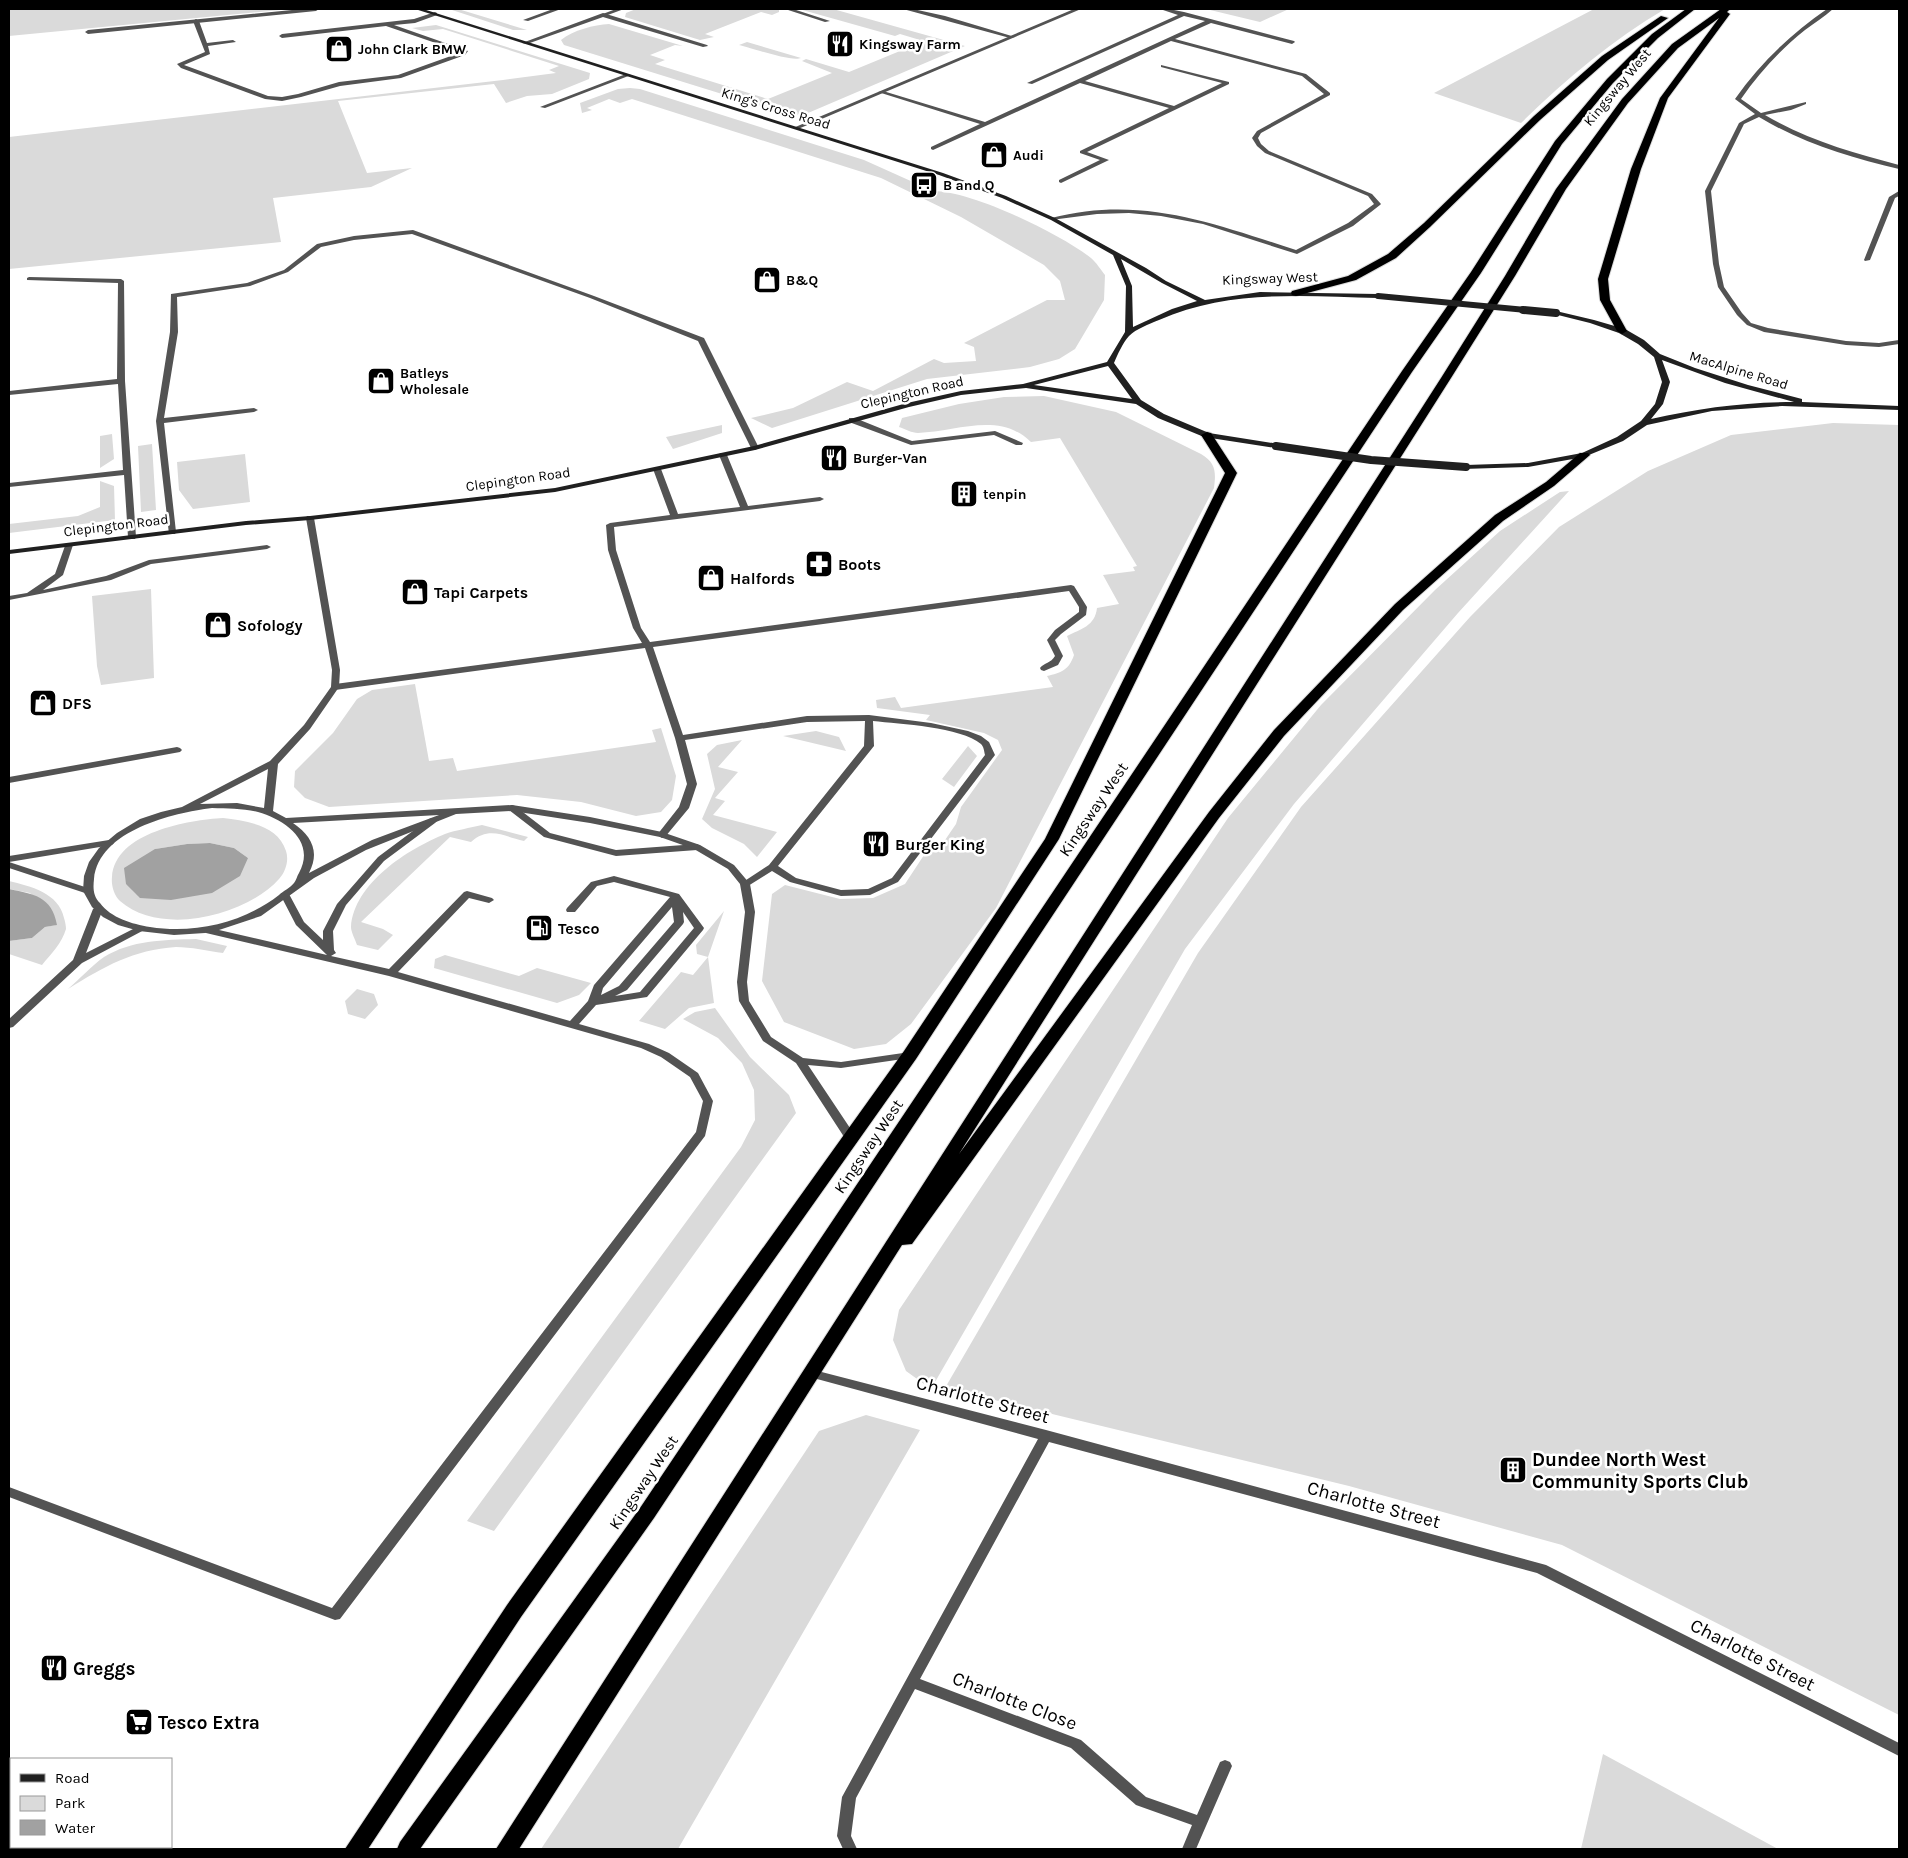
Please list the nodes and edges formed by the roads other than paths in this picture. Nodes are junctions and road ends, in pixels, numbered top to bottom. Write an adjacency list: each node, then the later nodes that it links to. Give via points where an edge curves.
1 (316, 9): 18 (street)
2 (418, 9): 14 (main road, King's Cross Road)
3 (558, 9): 17 (street)
4 (621, 9): 16 (street)
5 (788, 9): 19 (street)
6 (906, 9): 24 (street)
7 (1078, 9): 24 (street)
8 (1163, 9): 15 (street)
9 (1682, 9): 50 (highway, via 1605,58 1392,256 1352,278)
10 (1691, 9): 134 (highway, Kingsway West, via 1655,36 1610,81 1558,143 1476,273 1407,371 647,1513)
11 (1726, 9): 126 (highway, Kingsway West, via 1675,46 1625,101 1561,189 1451,370)
12 (1730, 9): 52 (highway, via 1664,98 1636,169 1603,279 1605,300)
13 (1830, 9): 39 (street, via 1812,21 1755,74 1738,99)
14 (435, 14): 21 (street); 28 (main road, King's Cross Road)
15 (1184, 14): 20 (street); 34 (street)
16 (603, 15): 28 (street); 30 (street)
17 (526, 20)
18 (196, 21): 22 (street); 29 (street)
19 (827, 21)
20 (1210, 21): 25 (street); 27 (street)
21 (388, 25): 23 (street); 29 (street, via 465,51 399,77 339,84 282,99 267,98 182,67 180,64 185,60 208,53)
22 (88, 32)
23 (282, 36)
24 (1012, 37): 35 (street)
25 (1169, 39): 33 (street); 46 (street, via 1304,75 1322,89 1328,94 1259,132 1255,138 1267,152 1370,195 1378,204 1297,252 1160,213 1073,213)
26 (233, 42): 29 (street)
27 (1292, 42)
28 (525, 43): 32 (main road, King's Cross Road)
29 (205, 45)
30 (705, 46)
31 (1163, 66): 38 (street, via 1227,83)
32 (628, 75): 37 (street); 41 (main road, King's Cross Road)
33 (1079, 81): 38 (street); 40 (street)
34 (1030, 83)
35 (881, 92): 40 (street); 41 (street)
36 (1804, 103): 39 (street)
37 (543, 107)
38 (1175, 108): 44 (street, via 1082,152 1106,160)
39 (1758, 115): 43 (street, via 1787,131); 54 (street, via 1742,123 1708,191 1721,287 1738,314 1749,324 1766,330 1846,343 1879,345)
40 (986, 124): 42 (street)
41 (796, 128): 46 (main road, King's Cross Road, via 941,174)
42 (933, 148)
43 (1899, 168)
44 (1061, 181)
45 (1899, 193): 48 (street, via 1892,197)
46 (1053, 219): 47 (main road, King's Cross Road)
47 (1116, 255): 51 (main road, King's Cross Road); 53 (main road, via 1129,286)
48 (1867, 260)
49 (29, 279): 57 (street, via 120,281)
50 (1296, 294): 51 (main road, Kingsway West, via 1225,296); 52 (main road, Kingsway West, bridge, via 1378,296 1556,313)
51 (1202, 301): 53 (main road, Kingsway West, via 1164,314)
52 (1622, 331): 55 (main road, Kingsway West)
53 (1129, 333): 56 (main road, Kingsway West)
54 (1899, 342)
55 (1657, 356): 61 (main road, MacAlpine Road, via 1756,391); 66 (main road, via 1666,382 1659,404)
56 (1110, 362): 58 (main road, Clepington Road); 60 (main road)
57 (121, 381): 59 (street); 73 (street)
58 (1023, 386): 60 (main road, Clepington Road); 64 (main road, Clepington Road, via 961,393)
59 (9, 393)
60 (1138, 402): 67 (main road, via 1161,416)
61 (1814, 405): 62 (main road, MacAlpine Road); 66 (main road, MacAlpine Road, via 1712,409)
62 (1899, 408)
63 (254, 410): 65 (street)
64 (852, 420): 68 (street, via 911,443 995,433); 69 (main road, Clepington Road)
65 (160, 421): 69 (street, via 174,332 173,294 248,285 286,271 319,245 414,232 701,340); 79 (street)
66 (1644, 423): 71 (main road, via 1620,439)
67 (1207, 435): 71 (main road, bridge, via 1371,460 1466,467 1528,465); 123 (highway, via 1231,474 1222,496 1052,839)
68 (1019, 443)
69 (755, 448): 70 (main road, Clepington Road)
70 (723, 455): 72 (main road, Clepington Road); 76 (street)
71 (1584, 455): 126 (highway, via 1550,484 1499,518 1399,607 1279,733 1208,823)
72 (657, 469): 77 (street); 78 (main road, Clepington Road, via 555,490)
73 (126, 472): 74 (street); 80 (street)
74 (9, 485)
75 (820, 499): 76 (street)
76 (744, 509): 77 (street)
77 (675, 517): 86 (street, via 610,525 612,550 637,628)
78 (310, 518): 79 (main road, Clepington Road); 88 (street, via 336,670)
79 (172, 532): 80 (main road, Clepington Road)
80 (132, 537): 81 (main road, Clepington Road)
81 (69, 545): 83 (main road, Clepington Road); 84 (street, via 59,575)
82 (267, 547): 84 (street, via 149,562 108,578)
83 (9, 552)
84 (29, 595): 85 (street)
85 (9, 598)
86 (648, 645): 87 (street, via 1071,588 1083,607 1083,613 1072,624 1055,633 1051,640 1060,656 1055,663); 88 (street); 90 (street)
87 (1044, 668)
88 (335, 687): 92 (street, via 307,727)
89 (869, 718): 90 (street, via 807,719); 105 (street, via 869,746); 105 (street, via 918,724 976,737 987,745 990,755 896,880 870,892 841,893 793,880)
90 (680, 738): 100 (street, via 692,784 684,808)
91 (177, 750): 93 (street)
92 (273, 763): 95 (street); 97 (street)
93 (9, 780)
94 (512, 808): 96 (street); 100 (street); 102 (street, via 546,834 616,852)
95 (182, 809): 97 (street, via 228,805); 101 (street, via 154,817)
96 (463, 809): 98 (street); 99 (street)
97 (268, 812): 98 (street)
98 (288, 820): 106 (street, via 306,838 310,860)
99 (432, 821): 106 (street, via 352,853); 116 (street, via 380,859 342,904 328,931)
100 (662, 835): 102 (street)
101 (109, 843): 103 (street); 108 (street, via 90,866)
102 (697, 847): 107 (street, via 731,867)
103 (9, 859)
104 (9, 865): 108 (street)
105 (772, 868): 107 (street)
106 (299, 883): 109 (street)
107 (745, 884): 124 (street, via 750,912 742,982 744,1001 767,1039)
108 (88, 891): 112 (street)
109 (286, 896): 115 (street, via 251,917); 116 (street, via 300,923)
110 (676, 896): 113 (street, via 614,879 594,884); 120 (street, via 598,987); 120 (street, via 679,922 623,988); 120 (street, via 699,928 643,995)
111 (489, 900): 119 (street, via 467,894)
112 (98, 908): 114 (street, via 116,921); 118 (street)
113 (571, 910)
114 (141, 929): 115 (street, via 172,932); 118 (street)
115 (206, 930): 117 (street)
116 (329, 952): 117 (street)
117 (342, 960): 119 (street)
118 (78, 961): 122 (street)
119 (391, 973): 121 (street)
120 (592, 1002): 121 (street)
121 (572, 1024): 128 (street, via 645,1046 694,1075 708,1101 701,1133 334,1615)
122 (9, 1025)
123 (910, 1055): 124 (street, via 841,1065); 125 (highway)
124 (800, 1061): 125 (street)
125 (852, 1140): 133 (highway, via 514,1611)
126 (810, 1373): 127 (street, Charlotte Street); 135 (highway, Kingsway West)
127 (1046, 1435): 129 (street); 130 (street, Charlotte Street, via 1541,1569)
128 (9, 1492)
129 (913, 1682): 132 (street, Charlotte Close, via 1076,1744 1141,1801); 136 (street, via 849,1797 844,1836)
130 (1899, 1750)
131 (1225, 1766): 132 (street)
132 (1200, 1822): 137 (street)
133 (356, 1849)
134 (408, 1849)
135 (507, 1849)
136 (850, 1849)
137 (1189, 1849)

